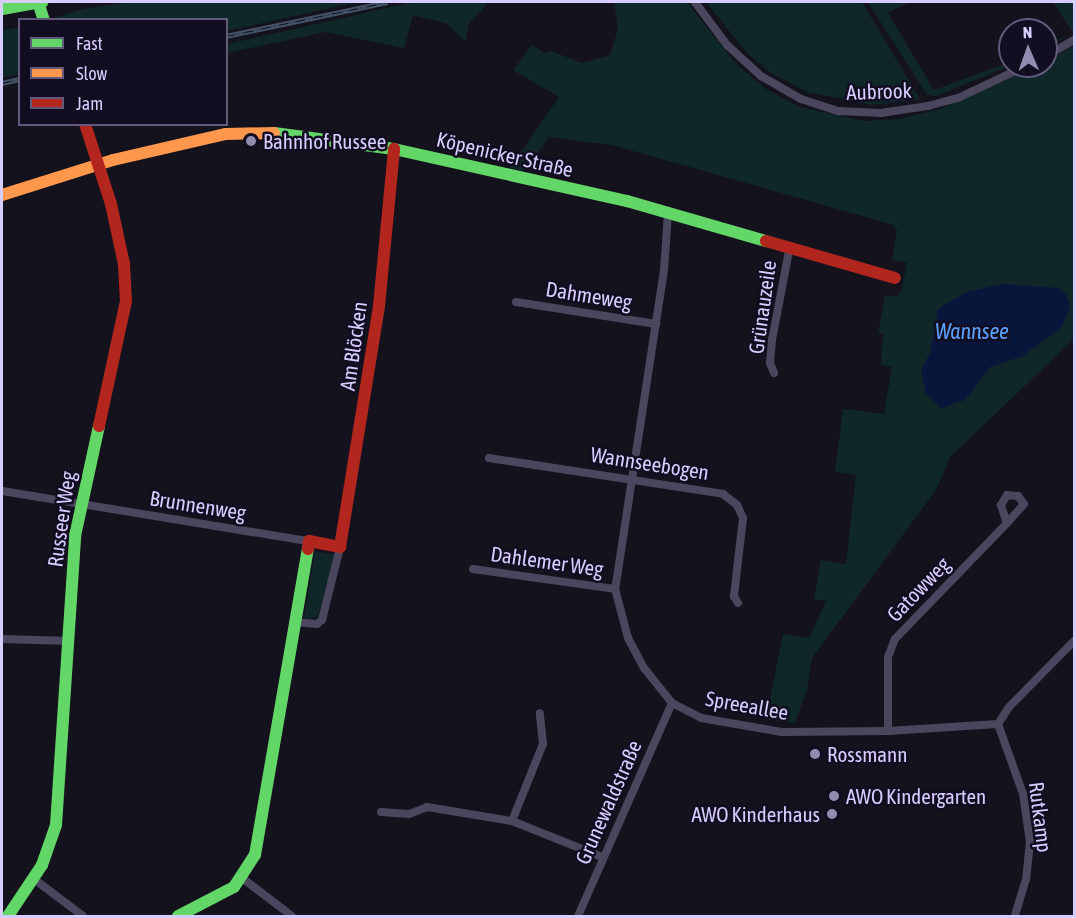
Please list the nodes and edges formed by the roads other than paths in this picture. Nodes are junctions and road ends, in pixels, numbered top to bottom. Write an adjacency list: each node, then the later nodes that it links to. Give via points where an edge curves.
1 (40, 2): 3 (main road); 4 (main road, bridge)
2 (695, 2): 7 (street, Aubrook, via 727,45 761,76 801,99 839,111 881,113 928,106 958,98)
3 (2, 9)
4 (44, 18)
5 (1074, 40): 6 (street)
6 (1058, 49)
7 (1000, 78)
8 (85, 126): 10 (main road, Russeer Weg)
9 (394, 149): 10 (main road, Köpenicker Straße, via 288,133 230,133); 12 (main road, Köpenicker Straße); 24 (main road, Am Blöcken, via 379,306)
10 (100, 165): 11 (main road, Köpenicker Straße); 21 (main road, Russeer Weg, via 121,246 126,301)
11 (2, 195)
12 (668, 213): 13 (main road, Köpenicker Straße); 16 (street, Spreeallee)
13 (790, 246): 14 (main road, Köpenicker Straße); 17 (street, Grünauzeile, via 771,340 770,363)
14 (895, 278)
15 (516, 302): 16 (street, Dahmeweg)
16 (656, 324): 19 (street, Spreeallee)
17 (774, 373)
18 (489, 458): 19 (street, Wannseebogen)
19 (634, 478): 26 (street, Spreeallee); 27 (street, Wannseebogen, via 723,494 737,504 743,523 734,596)
20 (2, 491): 21 (street, Brunnenweg)
21 (82, 504): 23 (street, Brunnenweg); 30 (main road, Russeer Weg, via 75,536)
22 (1007, 523): 35 (street, Gatowweg, via 895,639 888,657)
23 (309, 541): 24 (main road); 28 (main road)
24 (340, 547): 28 (street, Am Blöcken, via 322,620 316,624)
25 (473, 569): 26 (street, Dahlemer Weg)
26 (615, 589): 32 (street, Spreeallee, via 634,652)
27 (738, 603)
28 (295, 622): 39 (main road, via 258,842)
29 (2, 639): 30 (street)
30 (70, 641): 40 (main road, Russeer Weg, via 56,825)
31 (1074, 641): 34 (street, via 1009,707)
32 (672, 703): 35 (street, Spreeallee, via 701,718 782,732); 38 (street, Grunewaldstraße)
33 (540, 713): 37 (street, via 543,744)
34 (998, 724): 35 (street, Spreeallee); 46 (street, Rutkamp, via 1023,794 1030,842 1030,860)
35 (888, 731)
36 (381, 812): 37 (street, via 409,814 427,807)
37 (512, 821): 38 (street)
38 (602, 857): 45 (street, Grunewaldstraße)
39 (242, 878): 43 (main road, via 224,894); 44 (street)
40 (34, 879): 41 (main road, Russeer Weg); 42 (street)
41 (8, 916)
42 (83, 916)
43 (178, 916)
44 (292, 916)
45 (578, 916)
46 (1015, 916)

